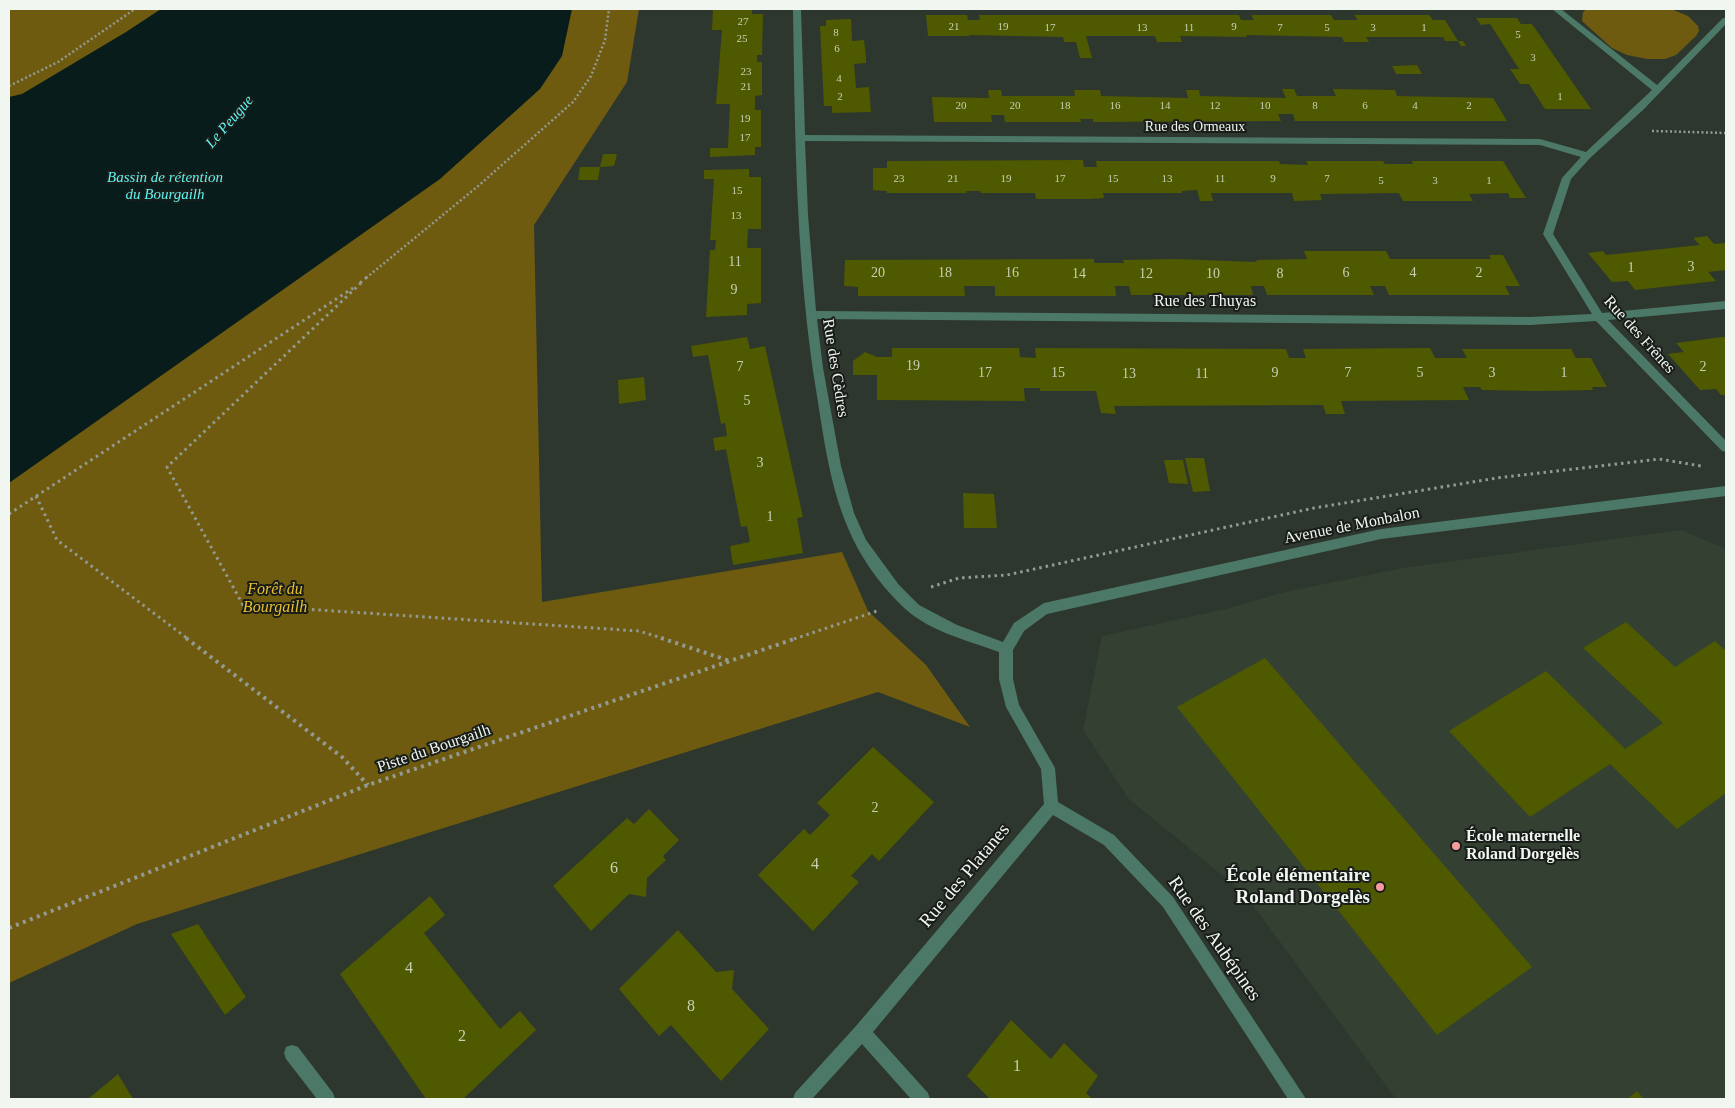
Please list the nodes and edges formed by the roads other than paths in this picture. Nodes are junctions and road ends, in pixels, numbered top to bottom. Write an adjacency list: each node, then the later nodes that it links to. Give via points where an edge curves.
1 (797, 9): 5 (street, Rue des Cèdres)
2 (1556, 9): 4 (street)
3 (1726, 20): 4 (street, Rue des Frênes)
4 (1657, 90): 6 (street, Rue des Frênes)
5 (800, 138): 6 (street, Rue des Ormeaux, via 1540,142); 8 (street, Rue des Cèdres)
6 (1587, 156): 9 (street, Rue des Frênes, via 1567,178 1548,234)
7 (1726, 305): 9 (street, Rue des Thuyas)
8 (810, 315): 9 (street, Rue des Thuyas, via 1530,321); 12 (street, Rue des Cèdres, via 839,487 861,544 904,600 952,628)
9 (1599, 317): 10 (street, Rue des Frênes)
10 (1726, 448)
11 (1726, 491): 12 (street, Avenue de Monbalon, via 1381,534 1044,609 1019,627)
12 (1006, 649): 13 (street, via 1006,679 1013,707 1048,768)
13 (1051, 806): 14 (street, Rue des Platanes); 19 (street, Rue des Aubépines, via 1109,840 1168,902)
14 (862, 1032): 17 (street, Rue des Platanes); 18 (street)
15 (292, 1053): 16 (street)
16 (328, 1099)
17 (801, 1099)
18 (922, 1099)
19 (1298, 1099)

